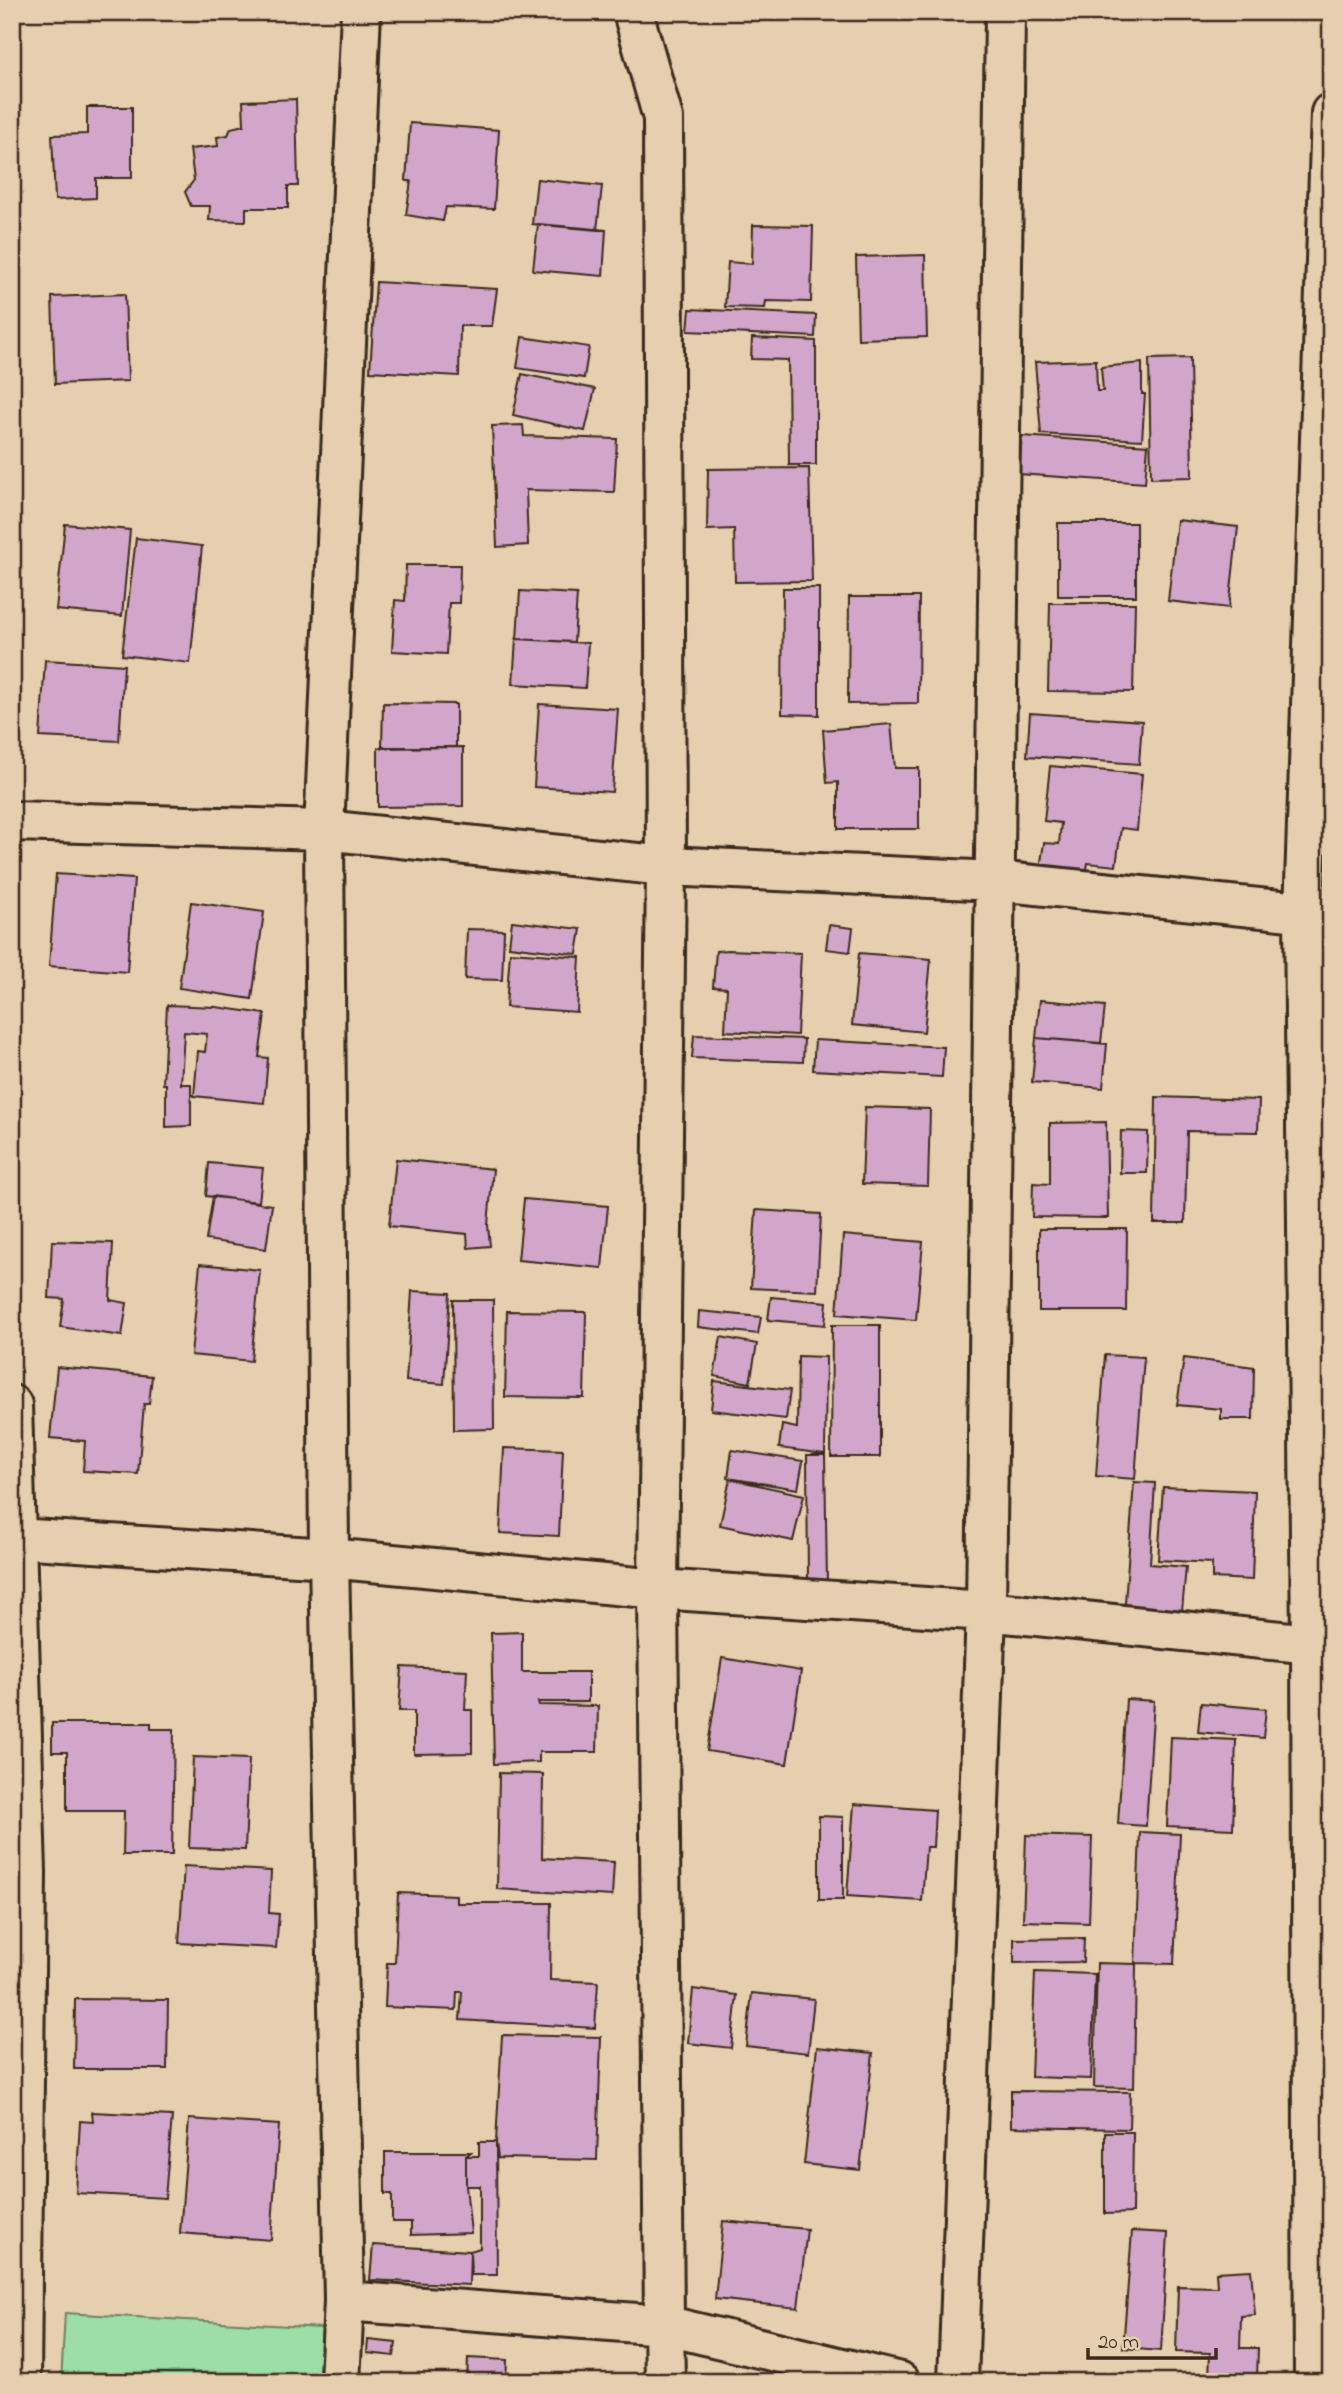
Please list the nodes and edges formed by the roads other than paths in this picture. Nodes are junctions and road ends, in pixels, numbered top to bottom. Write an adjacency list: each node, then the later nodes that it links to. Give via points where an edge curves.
1 (361, 12): 6 (street)
2 (633, 12): 7 (street, via 663,118)
3 (1005, 12): 8 (street)
4 (1331, 113): 9 (street)
5 (12, 821): 6 (street)
6 (324, 830): 7 (street); 12 (street)
7 (666, 866): 8 (street); 13 (street)
8 (996, 881): 9 (street); 14 (street)
9 (1317, 914): 15 (street)
10 (12, 1405): 11 (street)
11 (16, 1538): 12 (street); 18 (street, via 26,1872)
12 (329, 1558): 13 (street); 16 (street)
13 (658, 1589): 14 (street); 17 (street)
14 (986, 1611): 15 (street); 22 (street)
15 (1321, 1644): 23 (street)
16 (344, 2301): 17 (street); 19 (street)
17 (664, 2325): 20 (street); 21 (street)
18 (21, 2382)
19 (340, 2382)
20 (664, 2382)
21 (900, 2382)
22 (958, 2382)
23 (1314, 2382)

